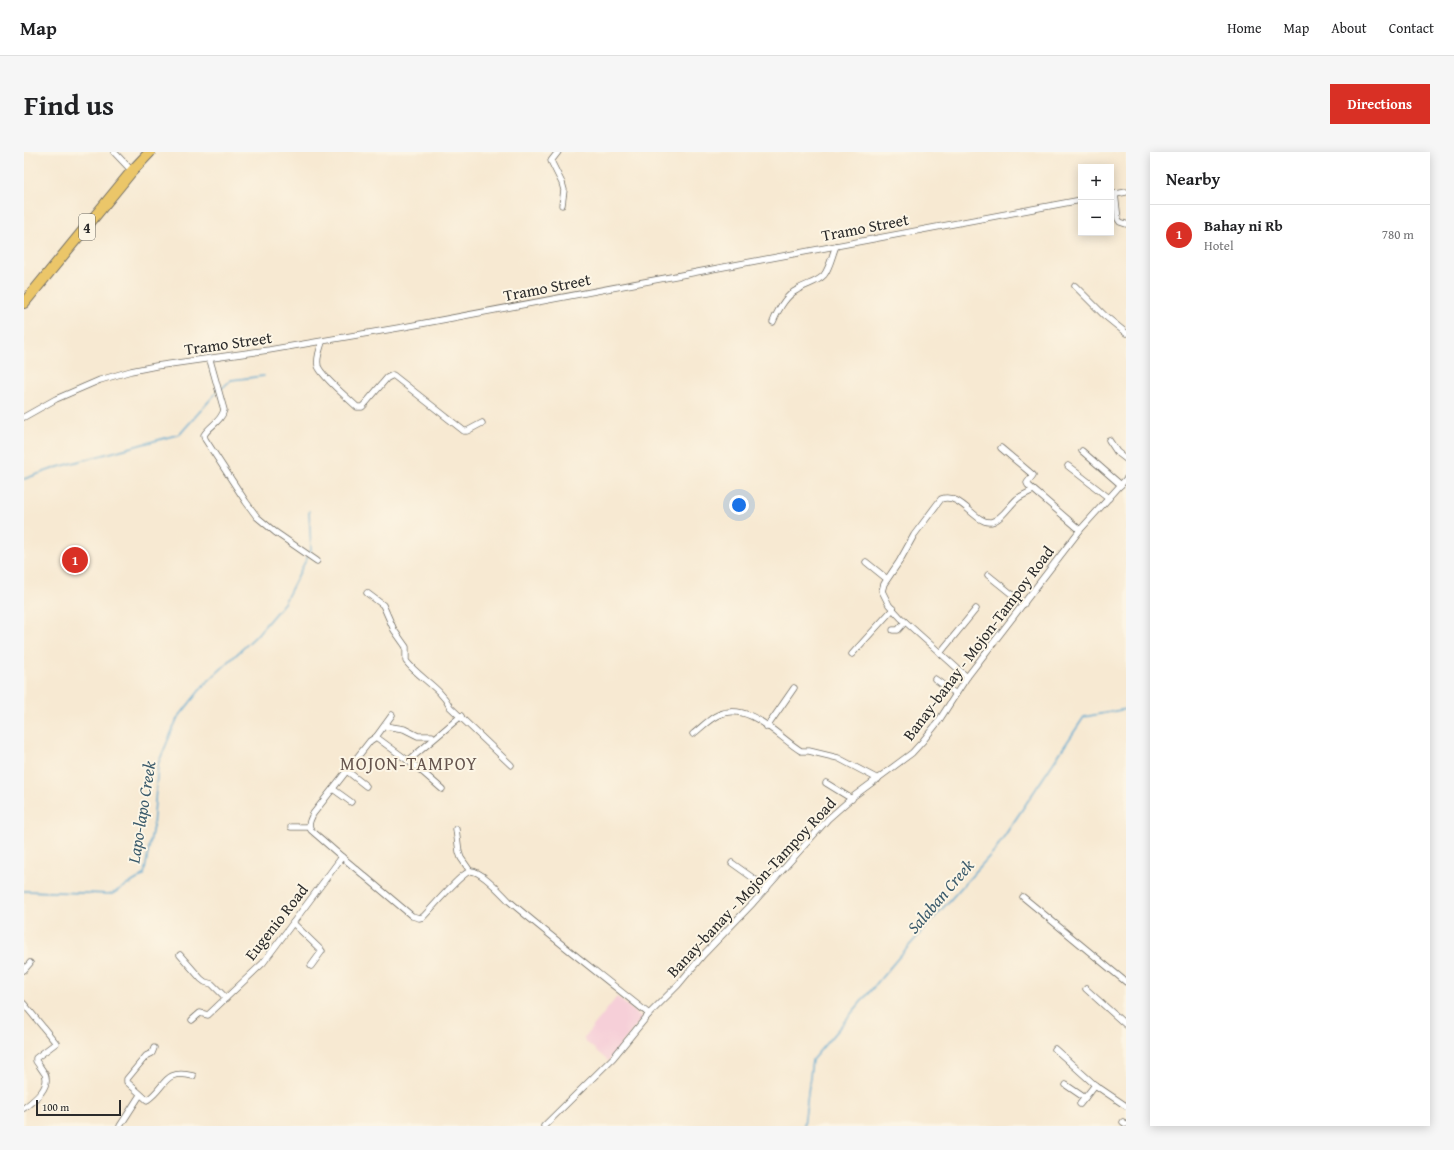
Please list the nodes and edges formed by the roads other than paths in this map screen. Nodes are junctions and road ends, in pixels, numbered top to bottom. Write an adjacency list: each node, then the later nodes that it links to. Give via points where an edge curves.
1 (114, 152): 4 (street)
2 (150, 152): 4 (highway, 4)
3 (558, 152): 9 (street, via 551,161 564,190)
4 (132, 172): 13 (highway, 4)
5 (1126, 192): 6 (street)
6 (1114, 194)
7 (1114, 199): 10 (street, via 1118,219)
8 (1078, 201): 11 (street, Tramo Street)
9 (562, 205)
10 (1126, 224)
11 (836, 246): 14 (street, via 823,275 789,295); 16 (street, Tramo Street)
12 (1075, 286): 15 (street)
13 (24, 303)
14 (773, 322)
15 (1126, 333)
16 (322, 342): 17 (street, Tramo Street); 19 (street, via 318,367 357,407 362,407 387,378 393,375 464,431)
17 (210, 360): 18 (street, Tramo Street, via 156,366 100,380 56,399); 30 (street, via 224,410 223,416 204,435 205,439 257,517)
18 (24, 417)
19 (482, 423)
20 (1109, 440): 23 (street, via 1117,452)
21 (1000, 448): 27 (street, via 1033,475 1027,484)
22 (1082, 451): 26 (street)
23 (1126, 459)
24 (1068, 466): 28 (street)
25 (1126, 479): 26 (street, Banay-banay - Mojon-Tampoy Road)
26 (1121, 485): 28 (street, Banay-banay - Mojon-Tampoy Road)
27 (1033, 490): 29 (street); 33 (street, via 1017,499 1000,517 990,522 983,521 953,499 941,499 914,535)
28 (1109, 498): 29 (street, Banay-banay - Mojon-Tampoy Road)
29 (1080, 530): 35 (street, Banay-banay - Mojon-Tampoy Road)
30 (317, 561)
31 (866, 562): 33 (street)
32 (988, 575): 35 (street)
33 (887, 579): 36 (street, via 882,591)
34 (367, 593): 47 (street, via 382,605 406,647 406,661 446,698 450,707)
35 (1024, 604): 42 (street, Banay-banay - Mojon-Tampoy Road)
36 (893, 609): 38 (street); 41 (street)
37 (976, 609): 40 (street)
38 (905, 622): 39 (street, via 898,630); 40 (street)
39 (893, 630)
40 (940, 653): 42 (street)
41 (852, 654)
42 (967, 677): 45 (street, Banay-banay - Mojon-Tampoy Road)
43 (935, 679): 45 (street)
44 (794, 688): 49 (street)
45 (956, 694): 56 (street, Banay-banay - Mojon-Tampoy Road, via 938,722 912,753)
46 (392, 715): 48 (street)
47 (461, 716): 53 (street); 54 (street)
48 (385, 726): 51 (street, via 404,729 418,736); 52 (street)
49 (767, 727): 50 (street, via 747,714 726,712 716,715); 56 (street, via 801,751 838,758)
50 (693, 734)
51 (432, 736)
52 (376, 737): 53 (street); 55 (street)
53 (408, 761): 60 (street)
54 (512, 764)
55 (347, 771): 58 (street); 59 (street)
56 (878, 779): 61 (street, Banay-banay - Mojon-Tampoy Road)
57 (826, 783): 61 (street)
58 (366, 786)
59 (333, 789): 62 (street); 64 (street, via 314,814)
60 (442, 789)
61 (852, 799): 69 (street, Banay-banay - Mojon-Tampoy Road, via 828,819)
62 (351, 802)
63 (291, 827): 64 (street)
64 (309, 827): 66 (street)
65 (456, 829): 68 (street, via 461,858)
66 (342, 857): 68 (street, via 412,916 419,918 423,917 453,884); 71 (street, Eugenio Road)
67 (732, 863): 69 (street)
68 (470, 870): 80 (street, via 482,875)
69 (766, 888): 80 (street, Banay-banay - Mojon-Tampoy Road)
70 (1023, 897): 76 (street)
71 (293, 923): 74 (street, via 322,951); 78 (street, Eugenio Road, via 263,963)
72 (180, 955): 78 (street, via 204,982 212,984)
73 (30, 963): 75 (street)
74 (311, 966)
75 (24, 970)
76 (1126, 982)
77 (1086, 988): 82 (street)
78 (226, 998): 81 (street, Eugenio Road, via 208,1015 200,1013)
79 (24, 1004): 92 (street, via 56,1043 36,1058 46,1076 45,1087 36,1099)
80 (649, 1014): 94 (street, Banay-banay - Mojon-Tampoy Road, via 613,1058)
81 (192, 1020)
82 (1126, 1025)
83 (154, 1048): 88 (street, via 127,1079)
84 (1055, 1049): 87 (street)
85 (192, 1076): 88 (street, via 174,1075 166,1079 147,1100)
86 (1066, 1084): 89 (street)
87 (1095, 1085): 89 (street); 91 (street)
88 (140, 1095): 93 (street)
89 (1085, 1098): 90 (street)
90 (1080, 1104)
91 (1126, 1106)
92 (24, 1108)
93 (120, 1126)
94 (544, 1126)

